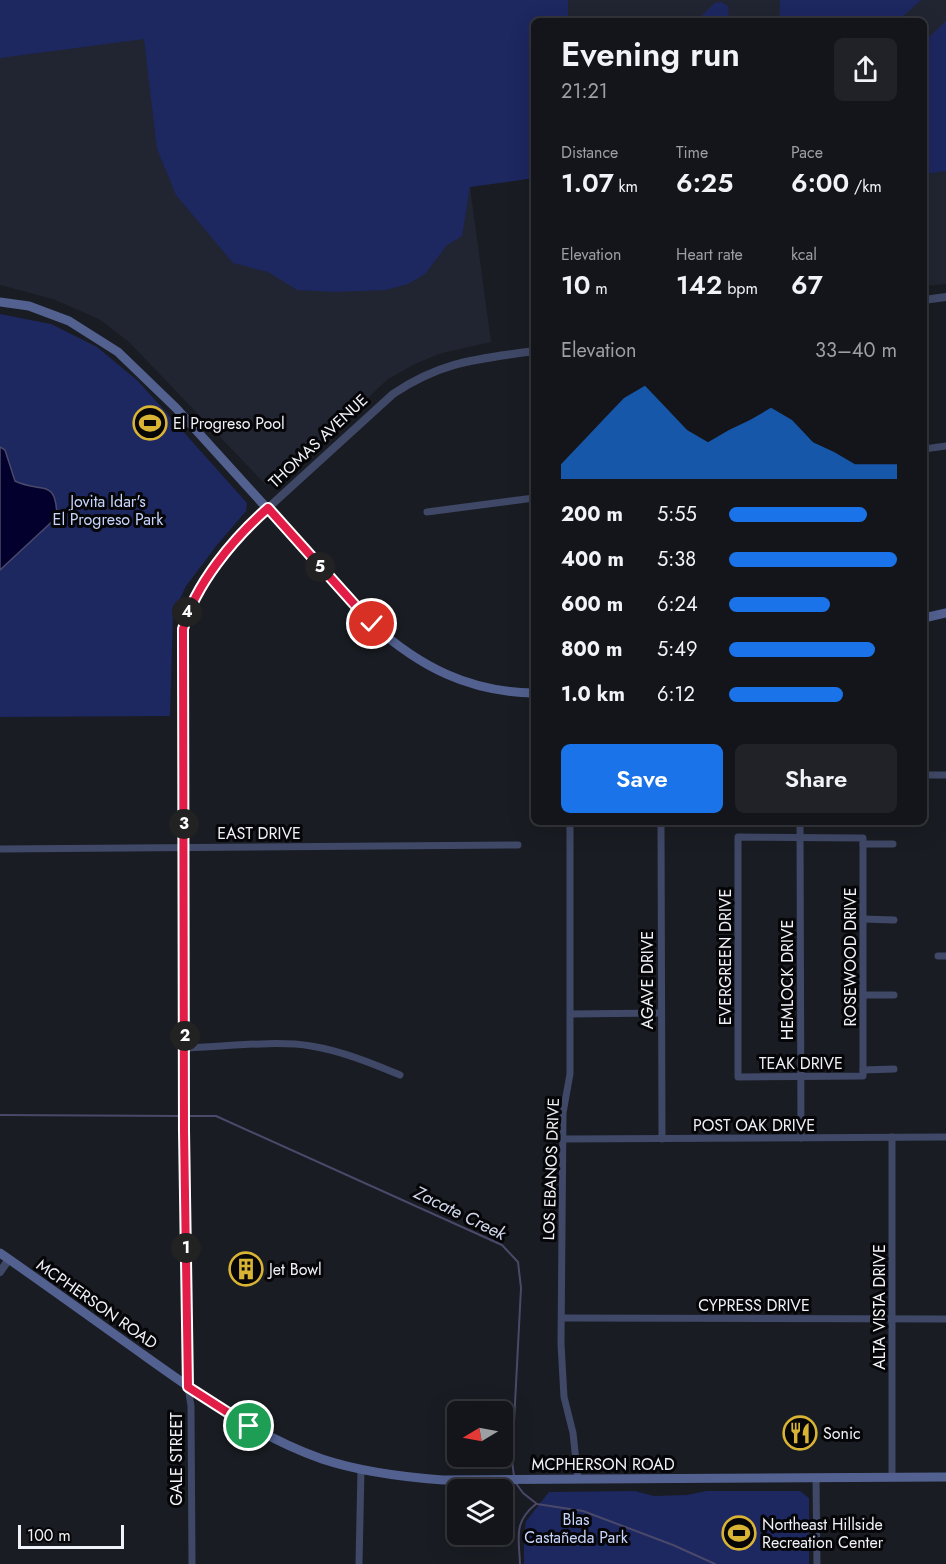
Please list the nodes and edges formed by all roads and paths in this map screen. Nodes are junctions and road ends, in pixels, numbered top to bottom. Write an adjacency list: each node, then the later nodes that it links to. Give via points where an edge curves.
1 (946, 297): 2 (street)
2 (927, 300)
3 (0, 302): 8 (main road, via 29,306 69,321 118,352)
4 (531, 351): 8 (street, THOMAS AVENUE, via 453,364 413,380 374,409)
5 (946, 446): 6 (street)
6 (927, 449)
7 (531, 498): 9 (street)
8 (268, 508): 12 (main road, via 392,642 427,666 462,682 497,691); 13 (street, THOMAS AVENUE, via 246,528 188,610 183,629)
9 (427, 512)
10 (946, 613): 11 (main road)
11 (927, 617)
12 (531, 693)
13 (183, 705): 23 (street, GALE STREET)
14 (927, 775): 15 (street)
15 (946, 775)
16 (570, 825): 29 (street, LOS EBANOS DRIVE)
17 (661, 825): 30 (street, AGAVE DRIVE)
18 (800, 825): 19 (street, HEMLOCK DRIVE)
19 (800, 837): 20 (street); 35 (street, EVERGREEN DRIVE, via 738,837); 36 (street, HEMLOCK DRIVE)
20 (863, 841): 21 (street); 25 (street, ROSEWOOD DRIVE)
21 (893, 844)
22 (518, 845): 23 (street, EAST DRIVE)
23 (184, 848): 24 (street, EAST DRIVE); 31 (street, GALE STREET)
24 (0, 849)
25 (863, 919): 26 (street); 27 (street, ROSEWOOD DRIVE)
26 (894, 920)
27 (863, 994): 28 (street); 33 (street, ROSEWOOD DRIVE)
28 (894, 994)
29 (571, 1014): 30 (street); 41 (street, LOS EBANOS DRIVE, via 570,1074)
30 (661, 1014): 39 (street, AGAVE DRIVE)
31 (185, 1048): 34 (street, via 310,1046 346,1054); 48 (street, GALE STREET)
32 (894, 1069): 33 (street, TEAK DRIVE)
33 (863, 1073): 36 (street, TEAK DRIVE)
34 (400, 1075)
35 (738, 1077): 36 (street, TEAK DRIVE)
36 (801, 1077): 40 (street, HEMLOCK DRIVE)
37 (892, 1137): 38 (street, POST OAK DRIVE); 40 (street, POST OAK DRIVE); 46 (street, ALTA VISTA DRIVE)
38 (946, 1137)
39 (662, 1138): 40 (street, POST OAK DRIVE); 41 (street, POST OAK DRIVE)
40 (801, 1138)
41 (562, 1139): 45 (street, LOS EBANOS DRIVE)
42 (0, 1253): 43 (main road, MCPHERSON ROAD)
43 (9, 1259): 44 (street); 48 (main road, MCPHERSON ROAD)
44 (0, 1272)
45 (562, 1318): 46 (street, CYPRESS DRIVE); 53 (street, LOS EBANOS DRIVE, via 564,1397)
46 (892, 1319): 47 (street, CYPRESS DRIVE); 50 (street, ALTA VISTA DRIVE)
47 (946, 1319)
48 (188, 1387): 49 (main road, MCPHERSON ROAD, via 273,1439 324,1460); 54 (street, GALE STREET)
49 (361, 1469): 53 (main road, MCPHERSON ROAD, via 413,1478); 55 (street)
50 (892, 1477): 51 (main road, MCPHERSON ROAD); 52 (main road, MCPHERSON ROAD)
51 (946, 1477)
52 (816, 1478): 53 (main road, MCPHERSON ROAD); 56 (street)
53 (578, 1479)
54 (192, 1564)
55 (359, 1564)
56 (817, 1564)

